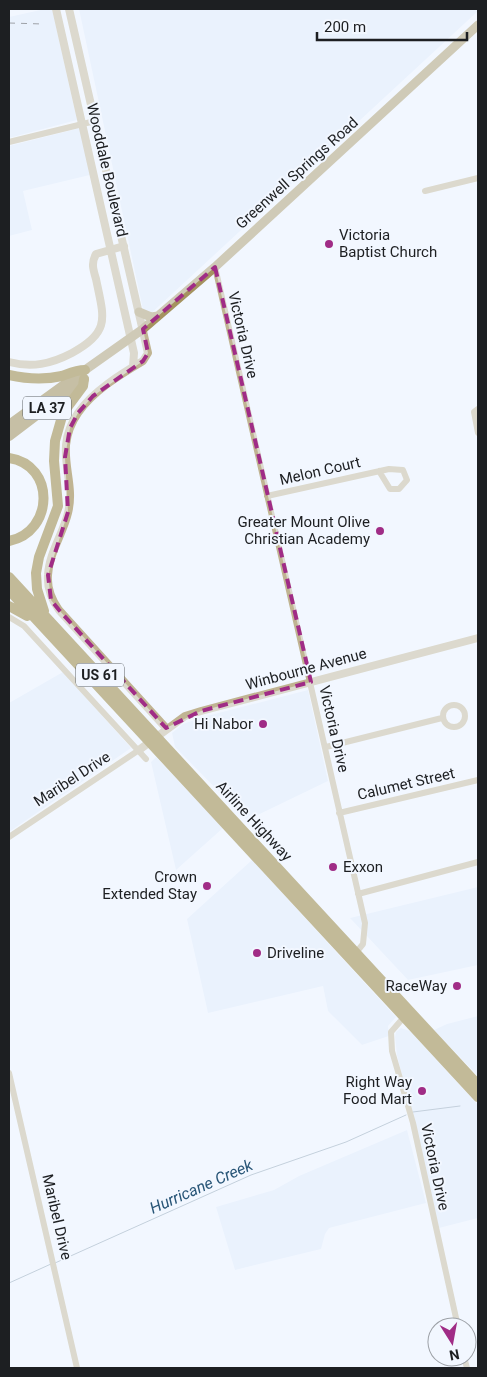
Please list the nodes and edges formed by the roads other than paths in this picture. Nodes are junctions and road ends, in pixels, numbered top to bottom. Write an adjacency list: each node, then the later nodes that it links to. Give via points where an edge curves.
1 (56, 9): 5 (street, Wooddale Boulevard)
2 (69, 9): 4 (street, Wooddale Boulevard)
3 (478, 25): 13 (main road, Greenwell Springs Road)
4 (74, 28): 5 (street); 6 (street, Wooddale Boulevard)
5 (61, 31): 7 (street, Wooddale Boulevard)
6 (95, 121): 7 (street); 11 (street, Wooddale Boulevard)
7 (83, 123): 8 (street); 12 (street, Wooddale Boulevard)
8 (9, 142)
9 (478, 178): 10 (street)
10 (425, 191)
11 (124, 246): 12 (street); 14 (street, Wooddale Boulevard)
12 (112, 249): 17 (street, Wooddale Boulevard); 18 (street, via 96,254 92,261 103,312 95,338 55,362 35,365)
13 (215, 268): 15 (main road, Greenwell Springs Road); 28 (street, Victoria Drive)
14 (139, 312): 15 (main road); 16 (street, Wooddale Boulevard)
15 (158, 316): 16 (main road, Greenwell Springs Road)
16 (143, 329): 17 (main road, Greenwell Springs Road / LA 37); 19 (street, Wooddale Boulevard, via 148,353)
17 (131, 338): 19 (street, Wooddale Boulevard, via 135,361); 21 (main road, Greenwell Springs Road / LA 37)
18 (9, 362)
19 (132, 368): 39 (street, via 94,396 78,413 70,428 64,457 70,495 68,512 50,560 48,588 51,600 59,610)
20 (9, 375): 21 (highway, via 39,379 77,370)
21 (85, 375): 23 (main road, Greenwell Springs Road / LA 37); 25 (main road, Greenwell Springs Road / LA 37); 33 (highway, via 83,386 63,413 55,441 58,506 36,572)
22 (476, 411): 24 (street)
23 (9, 425)
24 (478, 433)
25 (9, 436)
26 (9, 458): 29 (highway, via 22,462 36,473 45,500 41,517 33,528 24,536)
27 (379, 471): 27 (street, Melon Court, via 399,469 406,474 407,480 399,488 390,489); 28 (street, Melon Court)
28 (267, 496): 37 (street, Victoria Drive)
29 (9, 541)
30 (9, 577): 33 (highway, Airline Highway / US 61)
31 (9, 590): 34 (highway, Airline Highway / US 61)
32 (9, 606): 34 (highway, via 26,616)
33 (44, 615): 40 (highway, Airline Highway / US 61)
34 (33, 616): 40 (highway, Airline Highway / US 61)
35 (9, 617): 42 (street, via 24,626)
36 (478, 638): 37 (street, Winbourne Avenue)
37 (311, 682): 39 (street, Winbourne Avenue, via 184,716); 41 (street, Victoria Drive)
38 (442, 718): 41 (street)
39 (166, 728): 40 (street, Winbourne Avenue)
40 (152, 739): 42 (street, Maribel Drive); 49 (highway, Airline Highway / US 61)
41 (326, 747): 45 (street, Victoria Drive)
42 (138, 750): 43 (street); 46 (street, Maribel Drive)
43 (146, 759)
44 (478, 780): 45 (street, Calumet Street)
45 (339, 812): 48 (street, Victoria Drive)
46 (9, 837)
47 (478, 862): 48 (street)
48 (358, 894): 49 (street, Victoria Drive, via 366,935)
49 (353, 956): 50 (highway, Airline Highway / US 61)
50 (408, 1015): 52 (highway, Airline Highway / US 61); 54 (street, Victoria Drive, via 391,1032 392,1051 413,1123)
51 (9, 1073): 55 (street, Maribel Drive)
52 (474, 1084): 53 (highway, Airline Highway / US 61)
53 (478, 1097)
54 (456, 1317)
55 (77, 1368)

